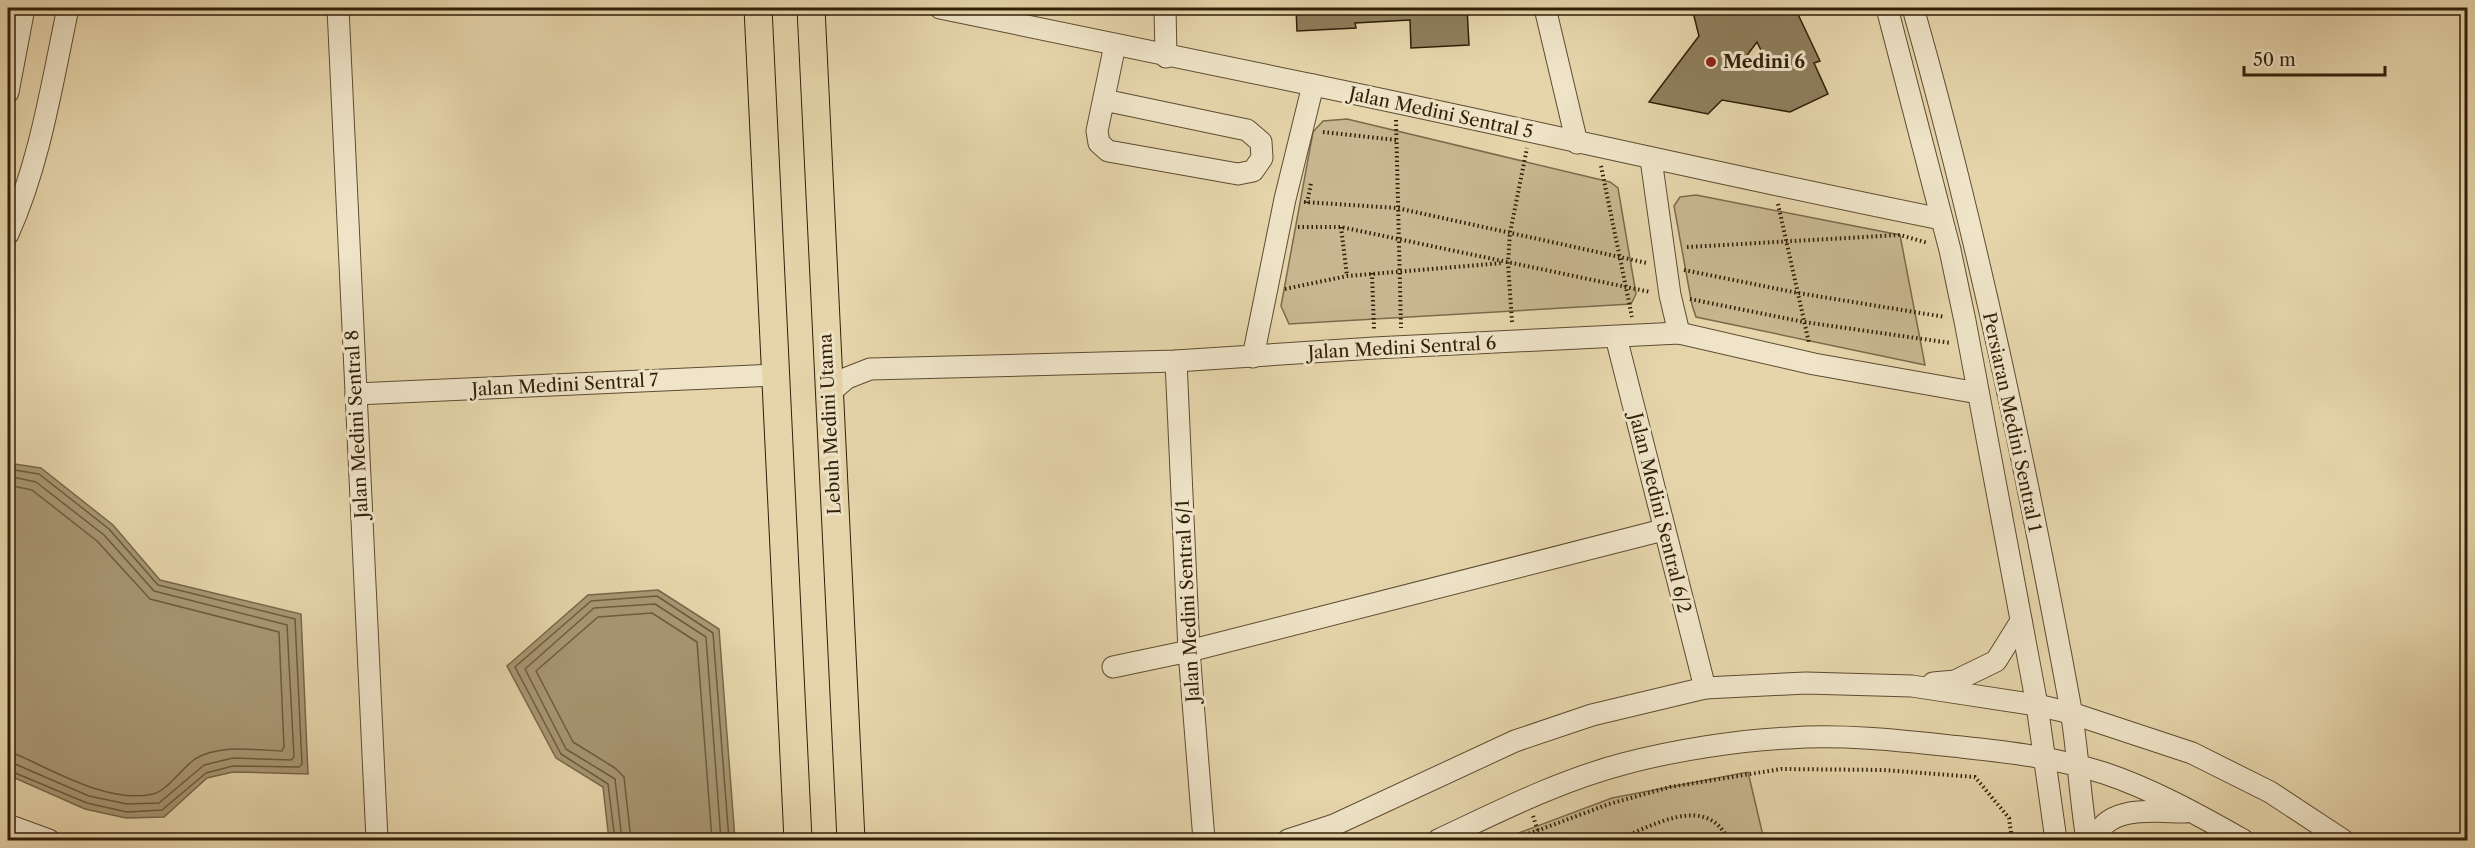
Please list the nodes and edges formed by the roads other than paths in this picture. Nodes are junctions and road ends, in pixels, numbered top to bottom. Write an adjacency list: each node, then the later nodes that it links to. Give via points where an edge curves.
1 (24, 8): 14 (street)
2 (68, 8): 19 (street, via 42,131)
3 (338, 8): 26 (street, Jalan Medini Sentral 8)
4 (758, 8): 24 (main road)
5 (811, 8): 27 (main road, Lebuh Medini Utama)
6 (940, 8): 11 (street, Jalan Medini Sentral 5)
7 (1165, 8): 12 (street)
8 (1545, 8): 16 (street)
9 (1887, 8): 18 (street, Persiaran Medini Sentral 1)
10 (1913, 8): 35 (street, Persiaran Medini Sentral 1, via 2008,395)
11 (1115, 45): 12 (street, Jalan Medini Sentral 5); 15 (street)
12 (1166, 57): 13 (street, Jalan Medini Sentral 5)
13 (1313, 85): 16 (street, Jalan Medini Sentral 5); 22 (street)
14 (8, 92)
15 (1104, 100): 15 (street, via 1097,131 1099,144 1108,150 1238,174 1253,171 1262,158 1261,142 1247,130)
16 (1587, 145): 17 (street, Jalan Medini Sentral 5)
17 (1651, 159): 18 (street, Jalan Medini Sentral 5); 20 (street)
18 (1941, 219): 25 (street, Persiaran Medini Sentral 1)
19 (8, 234)
20 (1679, 333): 21 (street, Jalan Medini Sentral 6); 25 (street, Jalan Medini Sentral 6, via 1814,364)
21 (1625, 336): 22 (street, Jalan Medini Sentral 6); 28 (street, Jalan Medini Sentral 6/2)
22 (1253, 357): 23 (street, Jalan Medini Sentral 6)
23 (1176, 361): 27 (street, Jalan Medini Sentral 6, via 870,369 847,378); 30 (street, Jalan Medini Sentral 6/1)
24 (775, 375): 26 (street, Jalan Medini Sentral 7); 42 (main road)
25 (1978, 393): 29 (street, Persiaran Medini Sentral 1)
26 (356, 394): 41 (street, Jalan Medini Sentral 8)
27 (828, 394): 43 (main road, Lebuh Medini Utama)
28 (1663, 530): 30 (street); 33 (street, Jalan Medini Sentral 6/2)
29 (2020, 621): 32 (street, via 1996,661 1955,681); 34 (street, Persiaran Medini Sentral 1)
30 (1190, 651): 31 (street); 44 (street, Jalan Medini Sentral 6/1)
31 (1113, 667)
32 (1912, 686): 33 (street, via 1806,683); 34 (street)
33 (1705, 688): 45 (street, via 1592,715 1515,741 1334,825)
34 (2037, 705): 35 (street); 36 (street, Persiaran Medini Sentral 1)
35 (2071, 713): 37 (street, Persiaran Medini Sentral 1); 51 (street, via 2192,753 2270,792)
36 (2043, 758): 37 (street); 46 (street, via 1887,739 1789,738 1705,748 1601,771 1527,798); 47 (street, Persiaran Medini Sentral 1)
37 (2076, 765): 38 (street); 48 (street, Persiaran Medini Sentral 1)
38 (2195, 812): 49 (street, via 2132,812 2115,817); 50 (street)
39 (8, 825): 40 (street)
40 (49, 840)
41 (377, 840)
42 (798, 840)
43 (851, 840)
44 (1204, 840)
45 (1288, 840)
46 (1438, 840)
47 (2056, 840)
48 (2087, 840)
49 (2095, 840)
50 (2243, 840)
51 (2343, 840)

